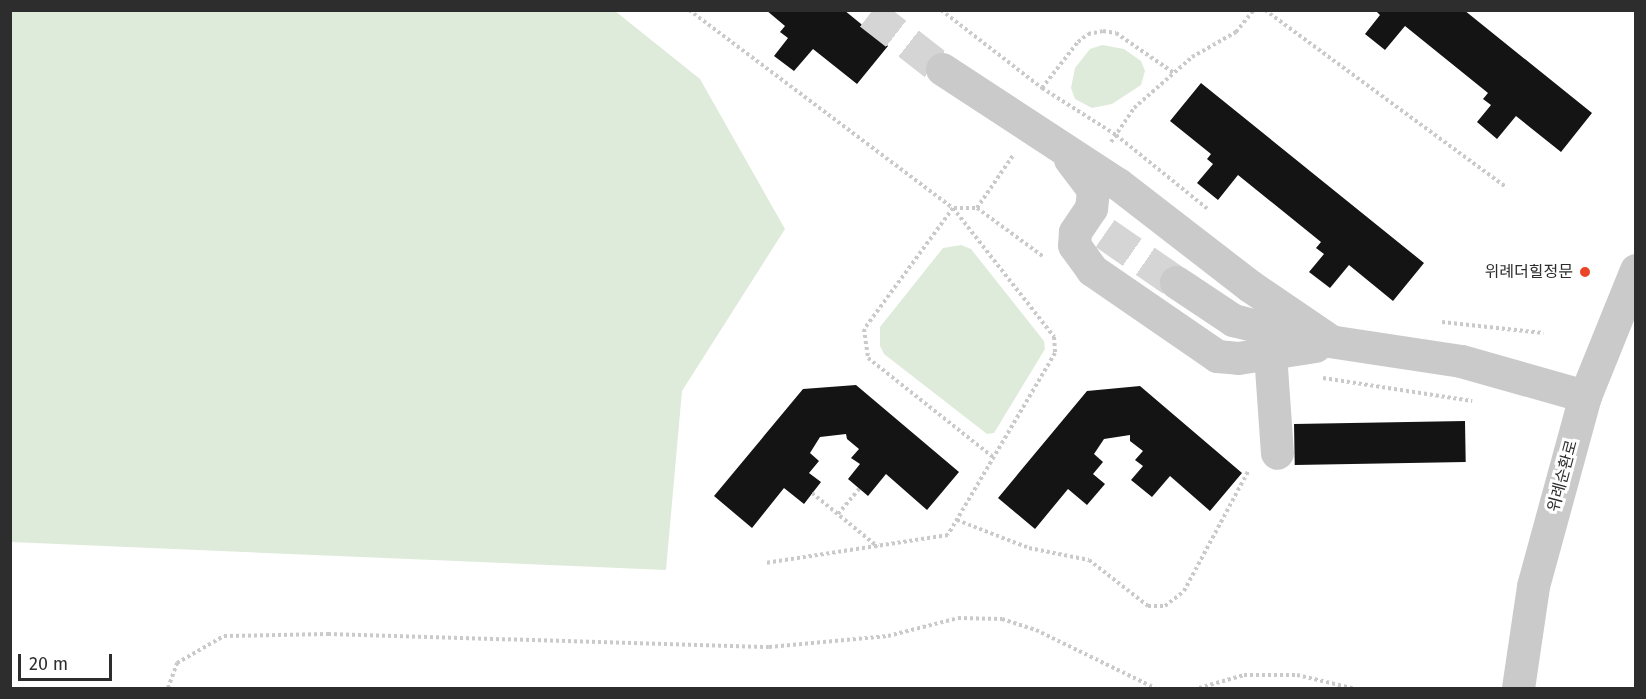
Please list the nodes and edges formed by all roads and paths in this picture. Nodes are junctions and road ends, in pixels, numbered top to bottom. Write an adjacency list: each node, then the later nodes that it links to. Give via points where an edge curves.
1 (689, 10): 13 (path)
2 (941, 10): 7 (path)
3 (1254, 10): 6 (path, via 1236,32 1192,57)
4 (1265, 10): 12 (path)
5 (942, 69): 10 (street)
6 (1174, 73): 7 (path, via 1116,33 1102,32 1088,34 1078,42); 8 (path, via 1134,108)
7 (1042, 88): 8 (path)
8 (1116, 135): 11 (path); 15 (path)
9 (1022, 152): 14 (path, via 1006,161)
10 (1066, 152): 11 (street); 21 (street, via 1093,190 1091,208 1075,232 1074,245 1092,270 1203,350 1238,358)
11 (1093, 170): 20 (street)
12 (1507, 188)
13 (953, 208): 25 (path, via 1053,337 1055,353); 25 (path, via 864,329 868,358)
14 (977, 208)
15 (1215, 215)
16 (1635, 270): 23 (street, 위례순환로)
17 (1176, 282): 20 (street, via 1233,320)
18 (1433, 321): 19 (path)
19 (1543, 333)
20 (1334, 342): 21 (street); 23 (street, via 1461,361)
21 (1270, 353): 26 (street)
22 (1315, 377): 24 (path)
23 (1585, 396): 37 (street, 위례순환로, via 1533,586)
24 (1474, 401)
25 (993, 458): 30 (path)
26 (1264, 459): 30 (path, via 1184,591 1165,606 1148,606 1089,560 1029,548)
27 (860, 488): 29 (path)
28 (812, 493): 29 (path)
29 (838, 514): 31 (path)
30 (957, 520): 31 (path, via 941,539)
31 (879, 548): 32 (path)
32 (765, 563)
33 (168, 688): 34 (path, via 177,663 224,636 328,634 769,647 888,636 958,618 1002,619 1036,630)
34 (1155, 688)
35 (1199, 688): 36 (path, via 1244,675 1298,675)
36 (1352, 688)
37 (1518, 688)

